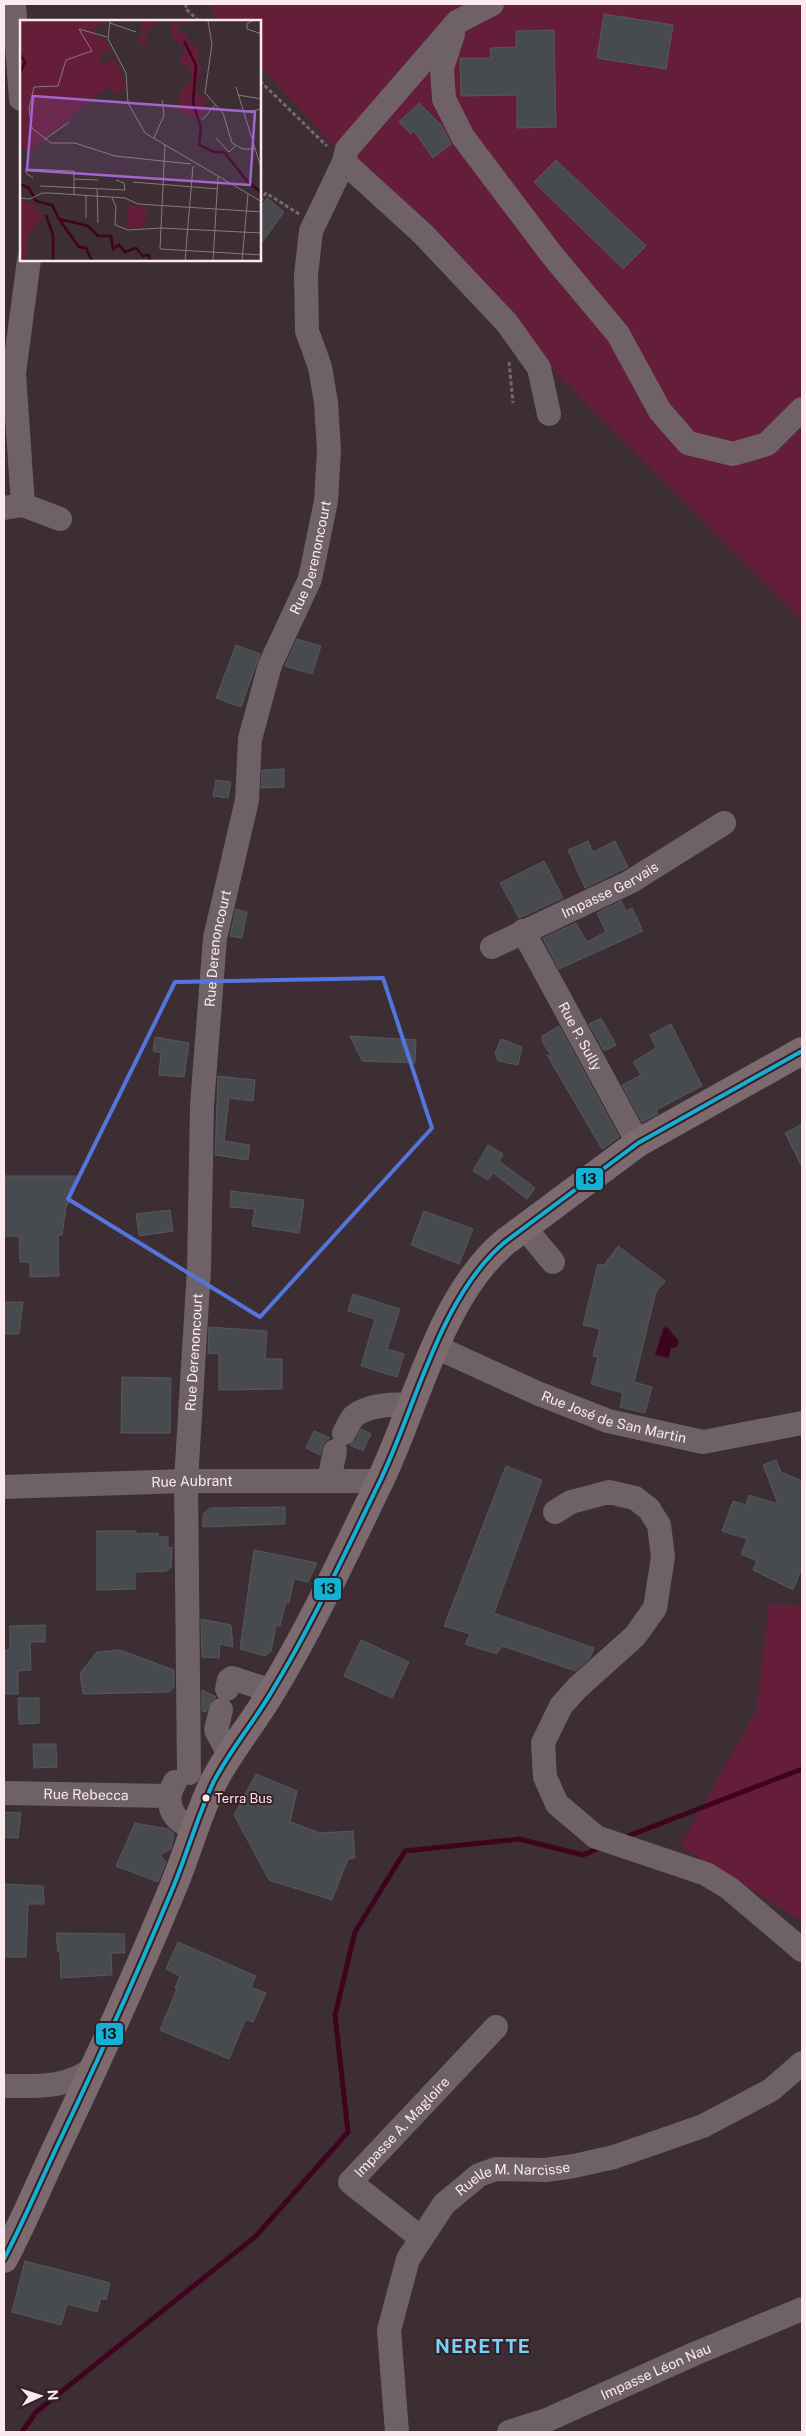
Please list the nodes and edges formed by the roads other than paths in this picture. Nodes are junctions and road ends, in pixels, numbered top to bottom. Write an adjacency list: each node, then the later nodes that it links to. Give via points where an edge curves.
1 (14, 4): 4 (street)
2 (492, 4): 3 (street)
3 (457, 22): 5 (street, Rue Derenoncourt); 7 (street, via 442,68 444,99 463,137 552,255 618,334 660,411 688,443 733,454 767,444)
4 (20, 85)
5 (346, 156): 8 (street, via 507,322 539,368); 22 (street, Rue Derenoncourt, via 311,231 306,275 307,331 320,367 326,402 329,450 326,501 310,579 270,664 252,730 247,800 215,938 202,1105 199,1269)
6 (29, 261): 9 (street, via 14,374)
7 (802, 410)
8 (549, 414)
9 (13, 506): 10 (street)
10 (60, 519)
11 (724, 824): 12 (street, Impasse Gervais, via 630,882)
12 (523, 931): 13 (street, Impasse Gervais); 15 (street, Rue P. Sully)
13 (492, 947)
14 (802, 1051): 15 (main road)
15 (638, 1142): 16 (main road)
16 (524, 1227): 17 (street); 18 (main road, via 492,1252 470,1279)
17 (553, 1262)
18 (436, 1347): 19 (main road); 20 (street, Rue José de San Martin, via 608,1421 703,1442)
19 (412, 1405): 21 (street, via 386,1405 354,1416 339,1442); 23 (main road)
20 (802, 1423)
21 (329, 1480): 22 (street, Rue Aubrant); 23 (street, Rue Aubrant)
22 (186, 1481): 24 (street, Rue Aubrant); 28 (street, Rue Derenoncourt)
23 (380, 1481): 26 (main road)
24 (4, 1487)
25 (555, 1512): 32 (street, via 570,1502 609,1492 635,1498 649,1509 659,1525 663,1557 655,1608 636,1636 576,1688 561,1706 543,1743 545,1778 557,1804 596,1837 706,1874 729,1888)
26 (272, 1691): 27 (main road); 27 (street, via 232,1678 229,1680 216,1730)
27 (230, 1756): 28 (main road)
28 (202, 1776): 30 (street, via 176,1782); 31 (main road)
29 (4, 1793): 30 (street, Rue Rebecca)
30 (169, 1796): 31 (street, via 177,1819)
31 (194, 1827): 35 (main road, via 173,1887)
32 (802, 1950)
33 (496, 2027): 37 (street, Impasse A. Magloire, via 350,2182)
34 (802, 2063): 37 (street, Ruelle M. Narcisse, via 771,2090 703,2126 659,2142 574,2166 546,2170 496,2169 479,2175 444,2204)
35 (94, 2067): 36 (street, via 83,2076 51,2086); 38 (main road)
36 (4, 2086)
37 (421, 2238): 40 (street, Ruelle M. Narcisse, via 408,2259 389,2330)
38 (4, 2258)
39 (801, 2313): 41 (street, Impasse Léon Nau, via 694,2354 547,2420)
40 (397, 2432)
41 (509, 2432)

